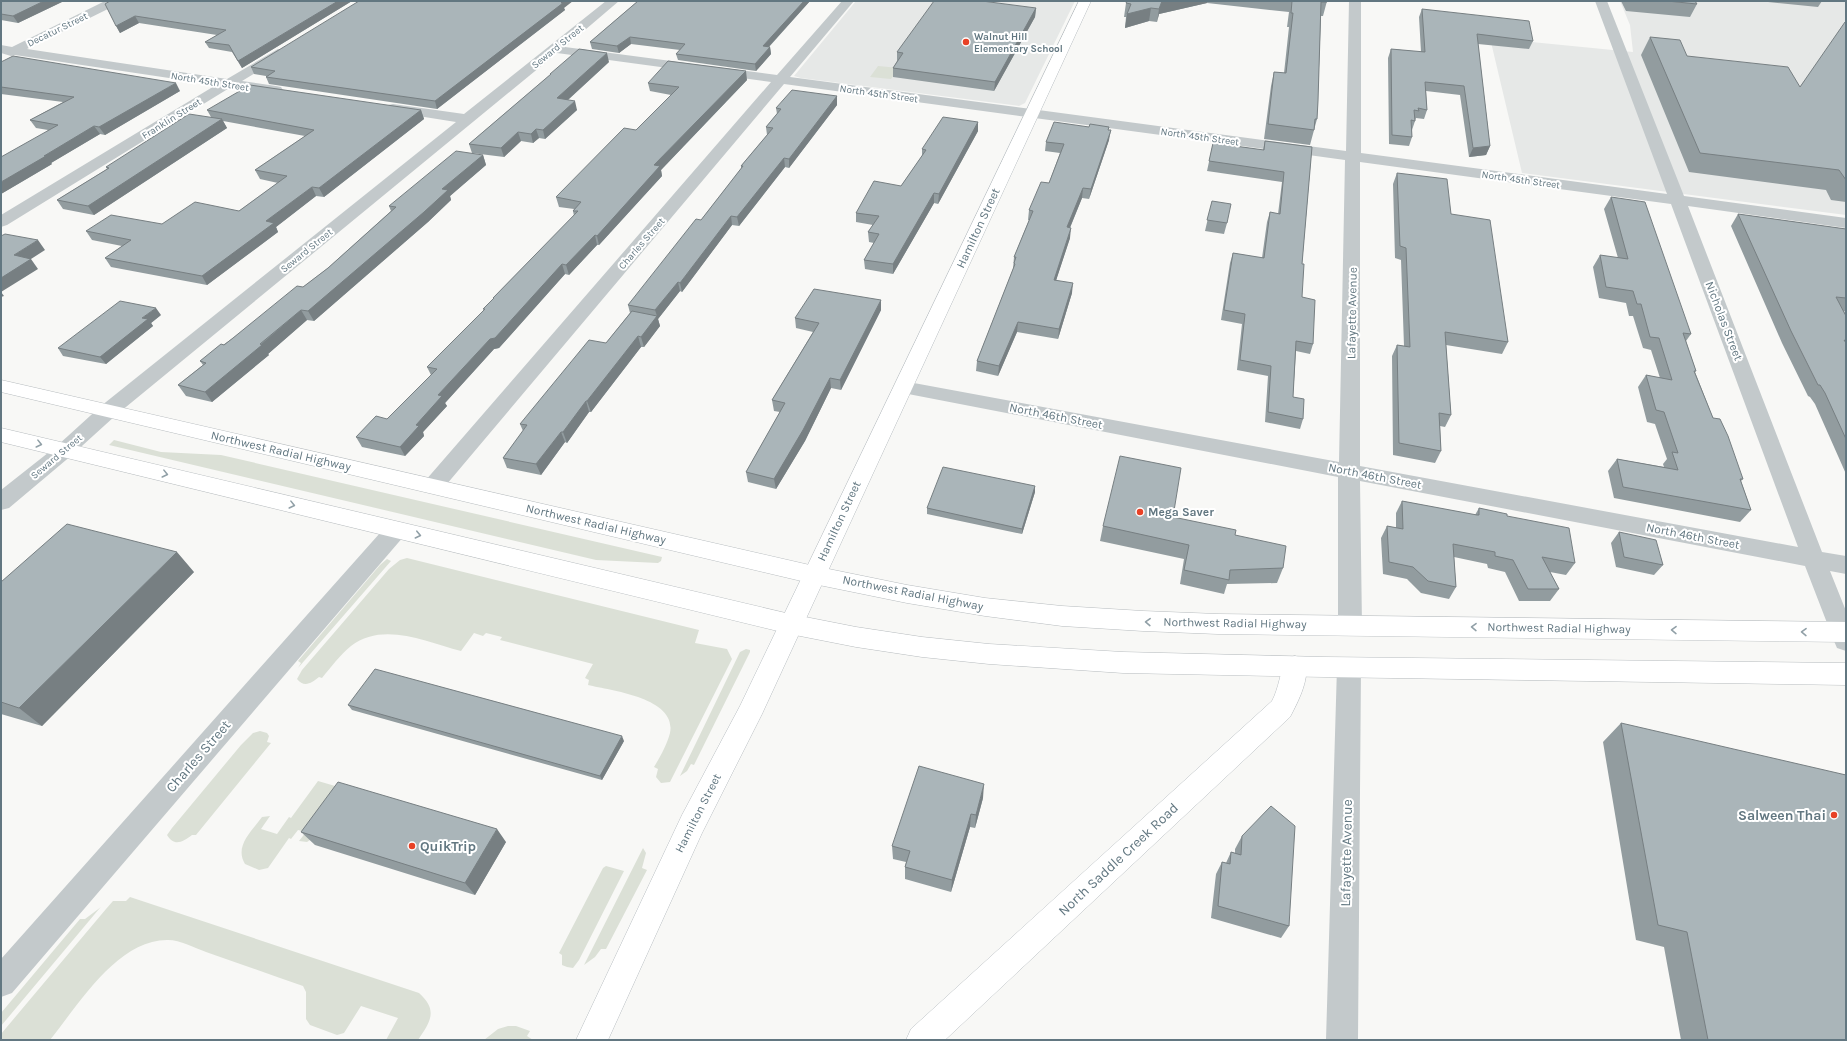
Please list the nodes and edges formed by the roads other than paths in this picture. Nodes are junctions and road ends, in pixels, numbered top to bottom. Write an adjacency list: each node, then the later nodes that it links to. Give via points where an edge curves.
1 (114, 1): 9 (street, Decatur Street)
2 (613, 1): 8 (street, Seward Street)
3 (848, 1): 10 (street, Charles Street)
4 (1085, 1): 14 (main road, Hamilton Street)
5 (1355, 1): 16 (street, Lafayette Avenue)
6 (1601, 1): 17 (street, Nicholas Street)
7 (288, 46): 11 (street, Franklin Street)
8 (554, 49): 10 (street, North 45th Street); 15 (street, Seward Street)
9 (5, 52): 11 (street, North 45th Street)
10 (781, 80): 14 (street, North 45th Street); 26 (street, Charles Street)
11 (228, 83): 12 (street, North 45th Street); 18 (street, Franklin Street)
12 (290, 93)
13 (383, 107): 15 (street)
14 (1033, 113): 16 (street, North 45th Street); 21 (main road, Hamilton Street)
15 (467, 120): 22 (street, Seward Street)
16 (1354, 157): 17 (street, North 45th Street); 25 (street, Lafayette Avenue)
17 (1679, 200): 19 (street, North 45th Street); 29 (street, Nicholas Street)
18 (1, 222)
19 (1846, 223)
20 (1, 386): 22 (main road, Northwest Radial Highway)
21 (903, 387): 25 (street, North 46th Street); 31 (main road, Hamilton Street)
22 (108, 411): 24 (street, Seward Street); 26 (main road, Northwest Radial Highway)
23 (1, 435): 24 (main road, one-way to 24)
24 (65, 450): 27 (street, Seward Street); 28 (main road, one-way to 28)
25 (1349, 471): 29 (street, North 46th Street); 33 (street, Lafayette Avenue)
26 (433, 486): 31 (main road, Northwest Radial Highway)
27 (1, 502)
28 (396, 530): 32 (main road, one-way to 32); 38 (street, Charles Street)
29 (1814, 559): 30 (street, North 46th Street); 34 (street, Nicholas Street)
30 (1846, 565)
31 (814, 575): 32 (main road, Hamilton Street); 33 (main road, Northwest Radial Highway, one-way to 31, via 1157,622 1062,616 978,606)
32 (790, 624): 35 (main road, via 904,645 973,652 1129,662); 39 (main road, Hamilton Street, via 749,714 692,824)
33 (1350, 626): 34 (main road, Northwest Radial Highway, one-way to 33)
34 (1845, 635)
35 (1295, 666): 36 (main road); 40 (main road, North Saddle Creek Road, via 1288,696 1281,709)
36 (1349, 667): 37 (main road); 41 (street, Lafayette Avenue)
37 (1846, 674)
38 (1, 982)
39 (592, 1040)
40 (922, 1040)
41 (1342, 1040)

